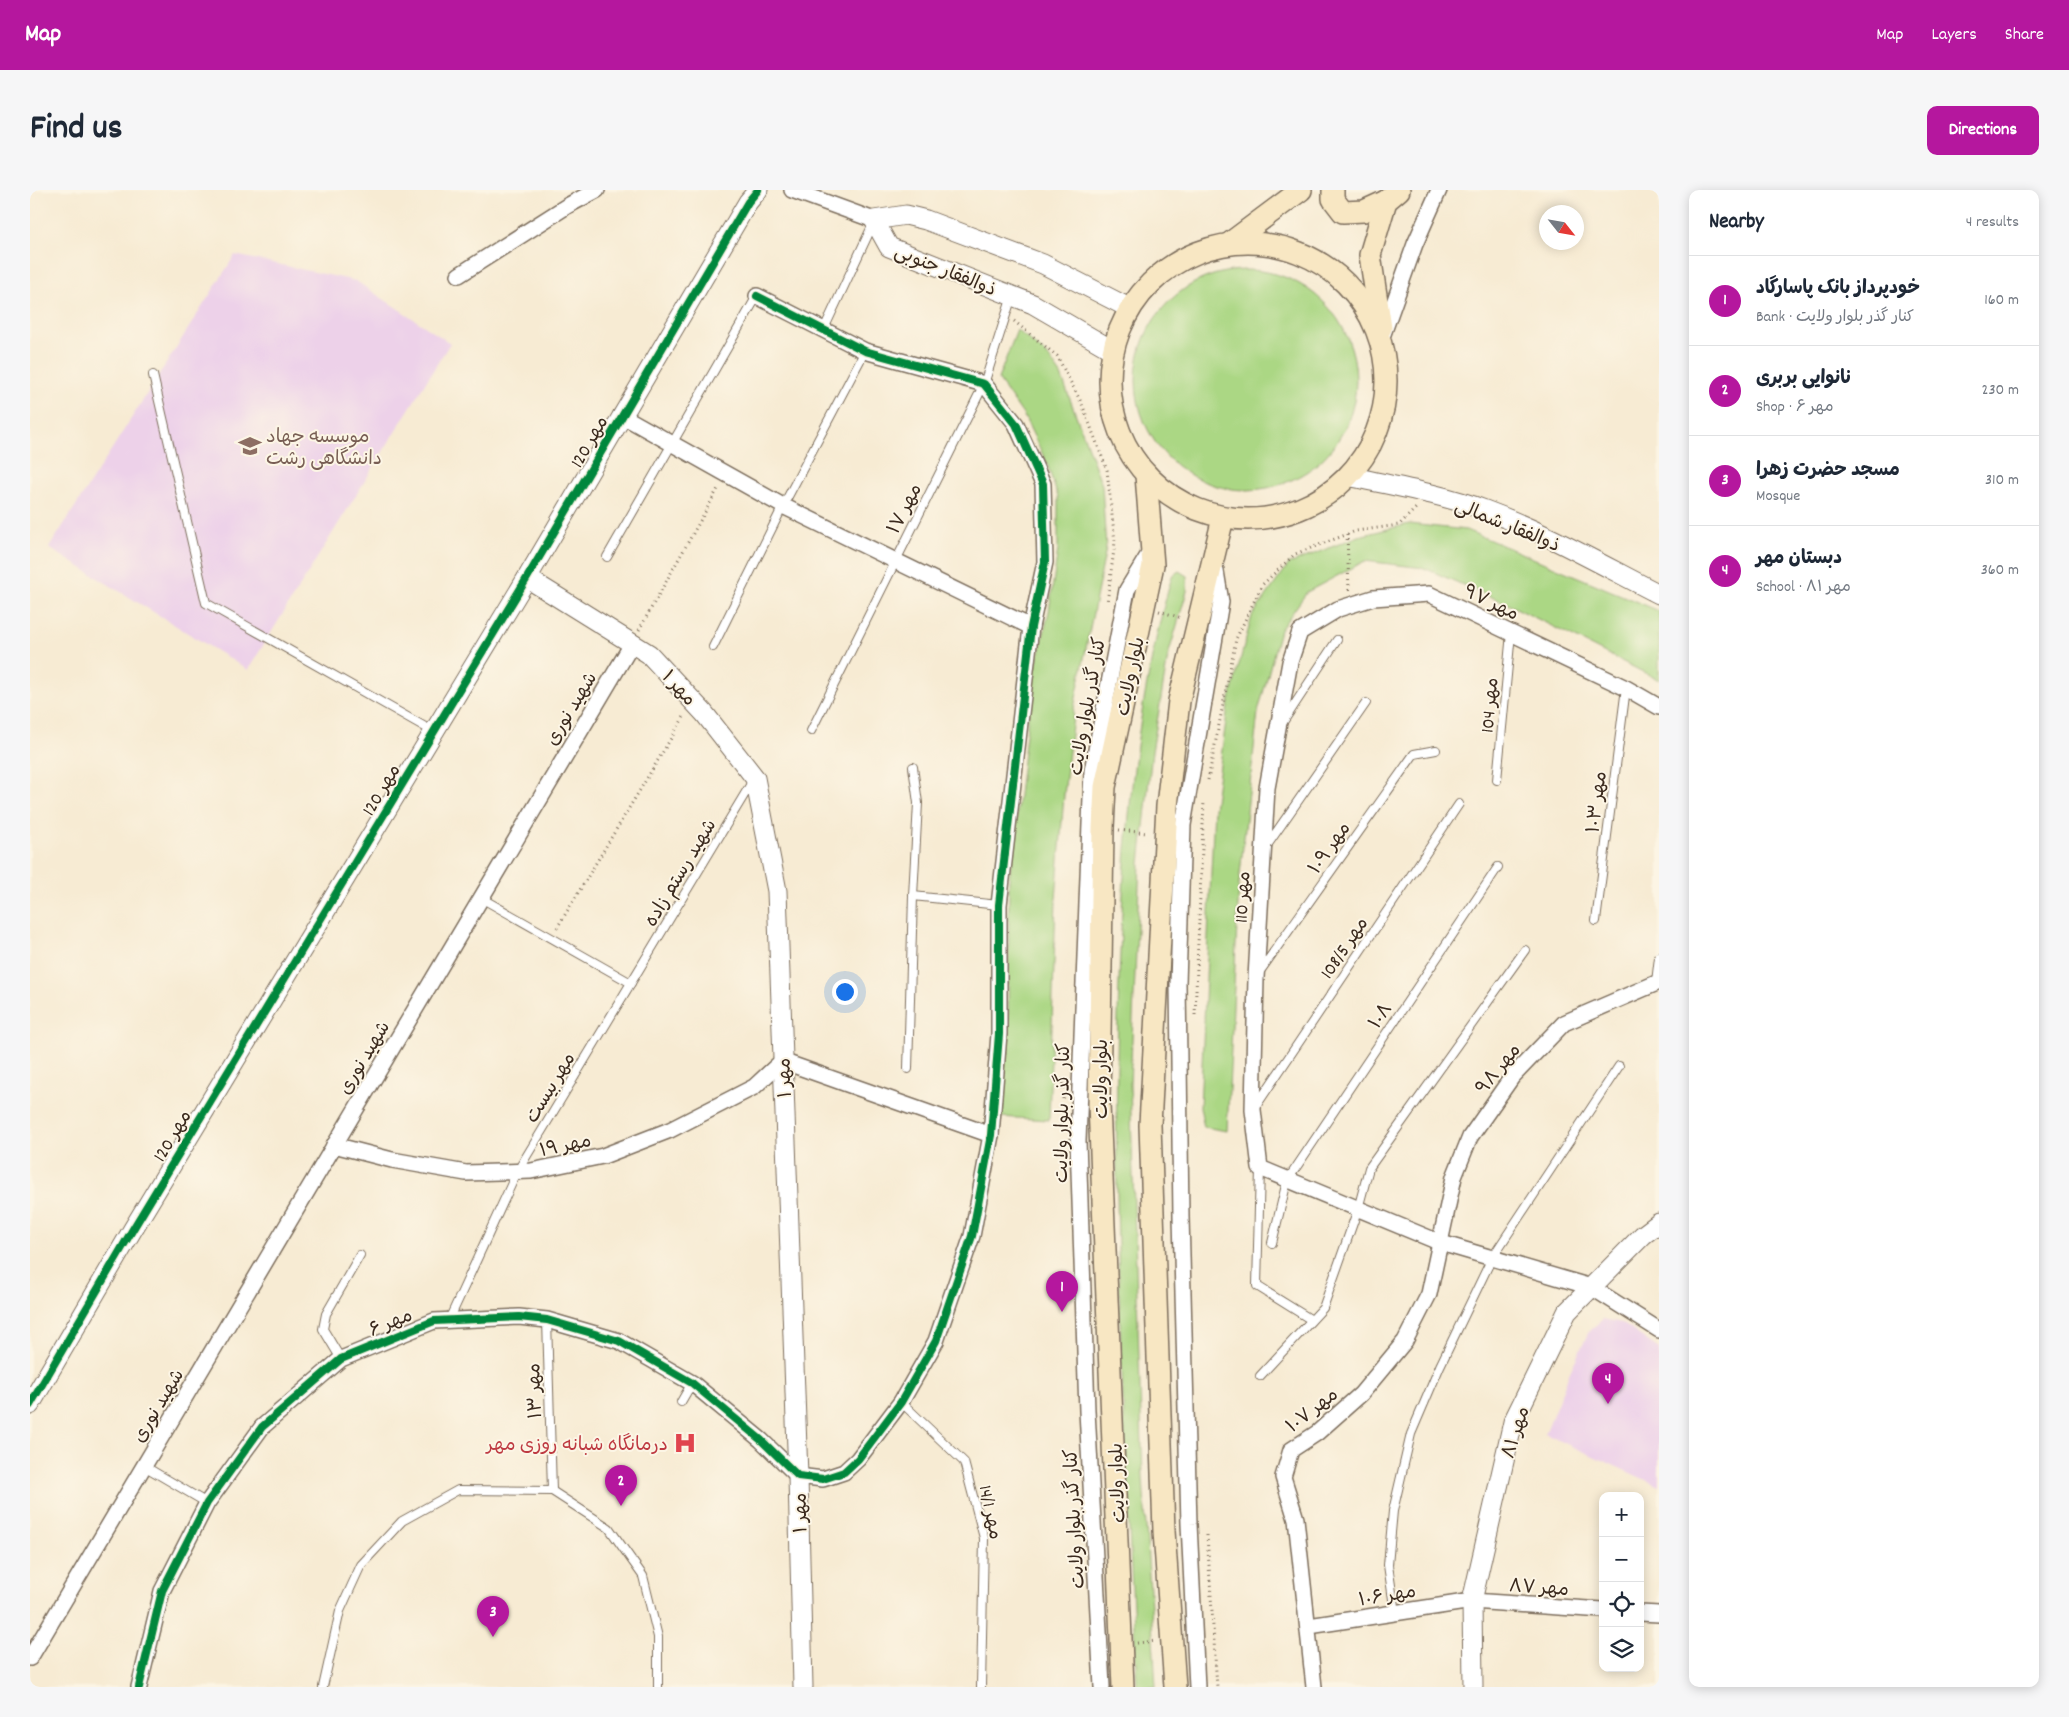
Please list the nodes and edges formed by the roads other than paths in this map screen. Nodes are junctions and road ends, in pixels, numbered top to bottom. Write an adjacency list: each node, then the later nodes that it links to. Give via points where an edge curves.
1 (597, 190): 10 (street)
2 (758, 190): 20 (street, مهر 120)
3 (792, 190): 8 (street)
4 (1301, 190): 9 (main road)
5 (1333, 190): 7 (main road, via 1333,199 1343,212 1364,211)
6 (1439, 190): 15 (street, via 1415,244)
7 (1392, 195): 15 (main road, via 1370,255)
8 (874, 220): 12 (street, ذوالفقار جنوبی, via 889,247); 13 (street, ذوالفقار جنوبی, via 906,215 926,220 1043,264); 14 (lane)
9 (1230, 243): 13 (main road, via 1199,250 1160,274); 15 (main road, via 1273,244 1313,258 1347,283)
10 (460, 275)
11 (757, 296): 14 (street); 21 (lane)
12 (1012, 296): 16 (street, ذوالفقار جنوبی, via 1033,304); 19 (lane, مهر ۱۷)
13 (1130, 308): 16 (main road)
14 (824, 329): 17 (street)
15 (1382, 335): 23 (main road, via 1385,401 1372,441)
16 (1112, 350): 22 (main road, via 1110,395 1121,438)
17 (865, 351): 19 (street); 24 (lane)
18 (152, 375): 42 (lane, via 206,603)
19 (984, 384): 28 (lane, مهر ۱۷); 31 (street, via 1016,424 1043,484 1045,562)
20 (622, 415): 21 (street); 29 (street, مهر 120)
21 (671, 442): 24 (street); 27 (lane)
22 (1146, 475): 25 (main road, via 1181,503); 26 (main road, بلوار ولایت)
23 (1348, 476): 25 (main road, via 1312,504 1269,518); 30 (street, ذوالفقار شمالی, via 1485,510)
24 (783, 506): 28 (street); 36 (lane)
25 (1223, 518): 48 (main road, via 1180,700)
26 (1152, 549): 102 (street, کنار گذر بلوار ولایت, via 1128,590 1092,771 1078,1141 1087,1411); 103 (main road, بلوار ولایت, via 1153,565 1105,788 1102,828 1099,1104)
27 (607, 557)
28 (894, 562): 31 (street); 40 (lane, مهر ۱۷)
29 (527, 578): 35 (street, مهر ۱); 42 (street, مهر 120)
30 (1659, 594)
31 (1031, 627): 53 (street)
32 (1300, 632): 33 (street, مهر ۹۷, via 1338,609 1373,598 1429,594); 41 (street, مهر 110, via 1290,662)
33 (1511, 633): 37 (street, مهر ۹۷); 46 (lane, مهر 104)
34 (1337, 640): 41 (lane)
35 (632, 644): 45 (street, مهر ۱, via 649,654 693,701); 52 (street, شهید نوری)
36 (713, 647)
37 (1626, 688): 39 (street, مهر ۹۷); 54 (lane, مهر ۱۰۳)
38 (1366, 703): 49 (lane)
39 (1659, 707)
40 (811, 730)
41 (1278, 730): 49 (street, مهر 110, via 1267,788)
42 (434, 732): 85 (street, مهر 120)
43 (1436, 750): 57 (lane, مهر ۱۰۹, via 1414,754)
44 (913, 767): 51 (lane, via 918,803)
45 (755, 778): 58 (lane, شهید رستم زاده); 60 (street, مهر ۱, via 777,891)
46 (1497, 780)
47 (1459, 804): 63 (lane, مهر 108/5)
48 (1174, 836): 104 (main road, via 1150,1125 1164,1532); 105 (street, via 1181,1217)
49 (1263, 851): 57 (street, مهر 110)
50 (1498, 867): 68 (lane, ۱۰۸)
51 (913, 896): 53 (lane); 62 (lane)
52 (481, 898): 58 (lane); 65 (street, شهید نوری)
53 (999, 905): 64 (street, via 999,1034)
54 (1596, 921)
55 (1524, 950): 69 (lane, via 1369,1168)
56 (1659, 957): 59 (lane)
57 (1256, 978): 63 (street, مهر 110)
58 (631, 982): 67 (lane, مهر بیست)
59 (1658, 982): 72 (street, مهر ۹۸, via 1564,1023 1512,1076 1470,1137 1454,1177)
60 (782, 1061): 64 (street); 67 (street, مهر ۱۹, via 754,1086 670,1130 604,1156); 87 (street, مهر ۱)
61 (1619, 1066): 74 (lane)
62 (908, 1069)
63 (1253, 1110): 66 (street, مهر 110)
64 (991, 1134): 84 (street, via 972,1236 936,1340)
65 (334, 1145): 67 (street, مهر ۱۹, via 392,1160 466,1173); 86 (street, شهید نوری)
66 (1260, 1168): 68 (street); 76 (lane, via 1257,1286)
67 (517, 1172): 77 (lane, مهر بیست)
68 (1287, 1181): 69 (street); 71 (lane)
69 (1358, 1209): 72 (street); 76 (lane, via 1323,1308)
70 (1659, 1223): 75 (street, مهر ۸۱)
71 (1272, 1243)
72 (1441, 1243): 74 (street); 95 (street, مهر ۱۰۷, via 1429,1294 1405,1341 1361,1394 1317,1434 1291,1450 1283,1477 1296,1519)
73 (360, 1255): 80 (lane, via 326,1314 323,1329)
74 (1492, 1258): 75 (street); 92 (lane, via 1411,1434 1393,1511 1388,1565)
75 (1591, 1288): 79 (street); 90 (street, مهر ۸۱, via 1567,1312 1513,1422)
76 (1310, 1319): 81 (lane)
77 (449, 1320): 78 (street, مهر ۶, via 519,1317); 80 (street, مهر ۶, via 434,1321)
78 (547, 1320): 82 (street, مهر ۶, via 619,1341); 88 (lane, مهر ۱۳)
79 (1659, 1330)
80 (341, 1359): 89 (street, مهر ۶, via 262,1427)
81 (1260, 1376)
82 (692, 1383): 83 (lane); 87 (street, مهر ۶, via 761,1440)
83 (681, 1402)
84 (901, 1402): 87 (street, via 858,1460 844,1472 823,1479); 101 (lane, مهر 14/1, via 964,1462 984,1538)
85 (30, 1405)
86 (144, 1466): 89 (lane); 96 (street, شهید نوری)
87 (798, 1476): 100 (street, مهر ۱)
88 (552, 1491): 98 (lane, via 458,1490 402,1521 361,1565 340,1611); 99 (lane, via 609,1528 642,1576 658,1636)
89 (207, 1504): 97 (street, مهر ۶, via 162,1591)
90 (1472, 1601): 91 (street, مهر ۸۷); 92 (street, مهر ۱۰۶); 107 (street, مهر ۸۱)
91 (1599, 1610)
92 (1395, 1613): 95 (street, مهر ۱۰۶)
93 (1644, 1613): 94 (street)
94 (1659, 1614)
95 (1309, 1626): 106 (street, مهر ۱۰۷)
96 (30, 1658)
97 (139, 1687)
98 (323, 1687)
99 (658, 1687)
100 (802, 1687)
101 (981, 1687)
102 (1102, 1687)
103 (1124, 1687)
104 (1175, 1687)
105 (1197, 1687)
106 (1314, 1687)
107 (1473, 1687)

